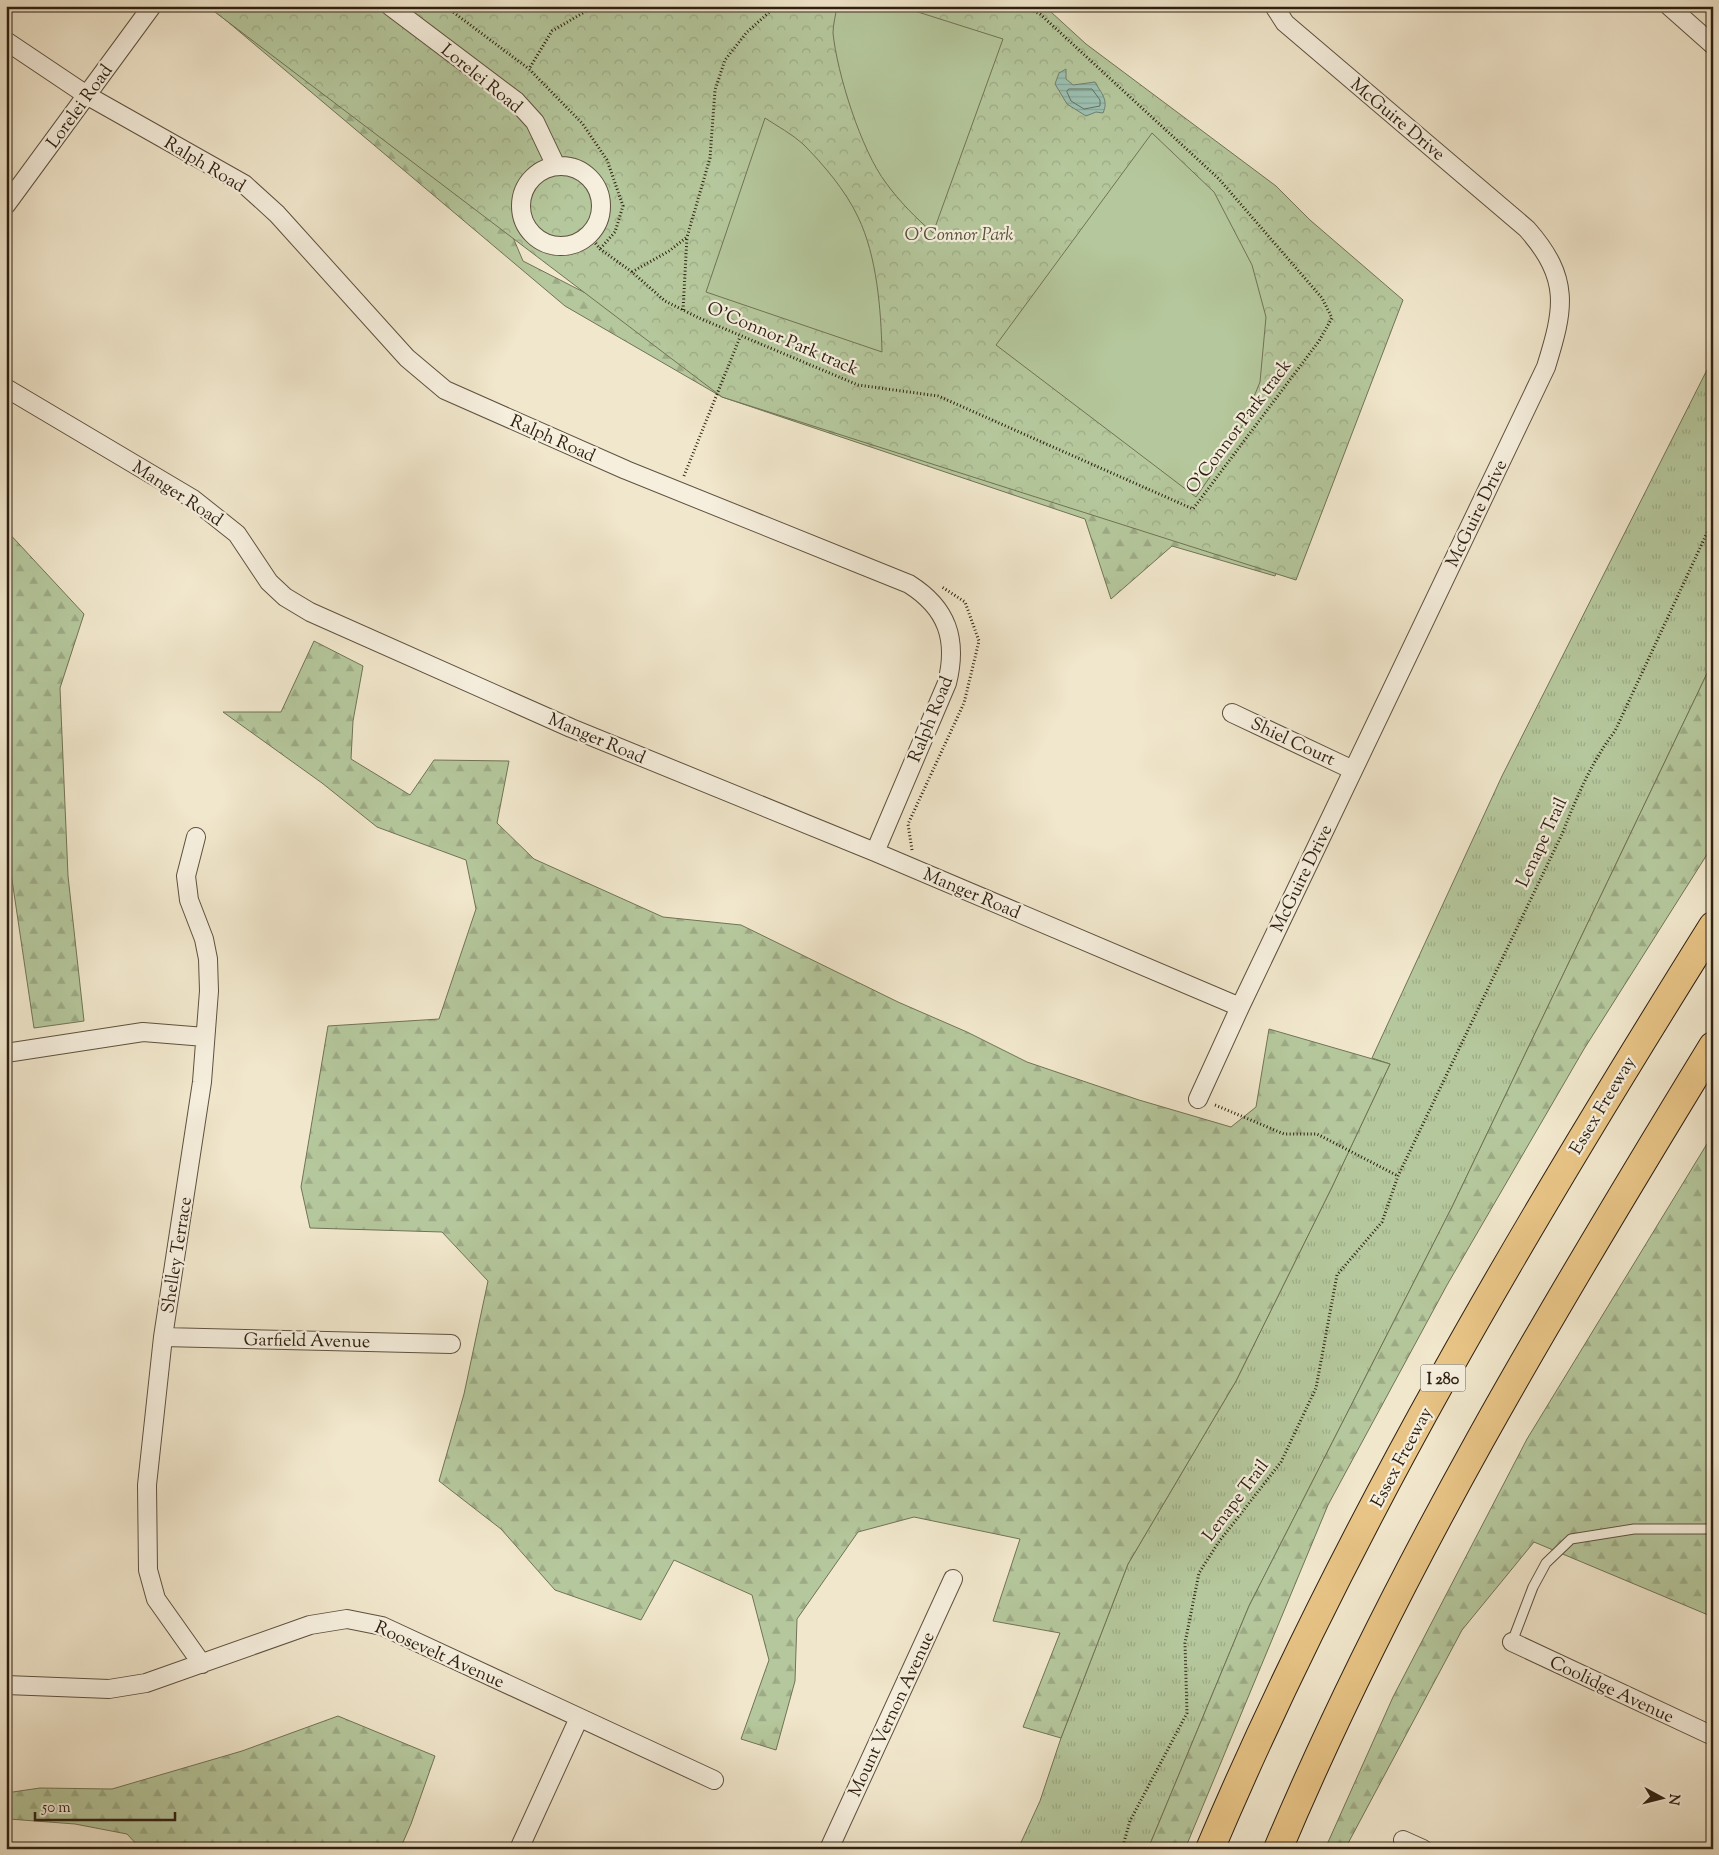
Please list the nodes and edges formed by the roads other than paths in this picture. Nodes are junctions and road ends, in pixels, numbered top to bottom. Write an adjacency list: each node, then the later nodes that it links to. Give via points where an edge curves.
1 (152, 6): 7 (street, Lorelei Road)
2 (390, 6): 8 (street, Lorelei Road, via 516,101 535,122)
3 (1274, 6): 12 (street, McGuire Drive, via 1285,23 1527,229 1543,248 1561,299 1559,325 1546,367)
4 (1669, 6): 6 (street)
5 (6, 41): 7 (street, Ralph Road)
6 (1713, 45)
7 (88, 96): 9 (street, Lorelei Road); 14 (street, Ralph Road, via 244,184 277,214 407,358 445,390 626,470 909,584 923,593 943,618 952,650 951,667)
8 (556, 166): 8 (street, via 580,170 598,188 601,201 601,213 589,235 574,244 557,247 535,238 522,218 521,201 527,184 544,169)
9 (6, 205)
10 (6, 388): 14 (street, Manger Road, via 192,499 237,534 268,582 310,612 572,728)
11 (1232, 713): 12 (street, Shiel Court)
12 (1353, 770): 16 (street, McGuire Drive)
13 (196, 837): 17 (street, Shelley Terrace, via 186,876 189,900 208,959)
14 (875, 852): 16 (street, Manger Road)
15 (1713, 926): 34 (highway, Essex Freeway / I 280, via 1552,1188 1413,1433 1281,1691)
16 (1240, 1007): 20 (street, McGuire Drive)
17 (205, 1037): 19 (street, via 143,1032); 21 (street, Shelley Terrace, via 202,1082)
18 (1713, 1046): 35 (highway, via 1588,1249 1416,1557 1354,1682)
19 (6, 1054)
20 (1198, 1099)
21 (163, 1337): 22 (street, Garfield Avenue); 26 (street, Shelley Terrace, via 147,1485 148,1570 156,1599)
22 (451, 1344)
23 (1713, 1529): 25 (lane, via 1634,1529 1571,1539 1546,1563)
24 (953, 1579): 33 (street, Mount Vernon Avenue)
25 (1512, 1642): 29 (street, Coolidge Avenue)
26 (202, 1664): 27 (street, Roosevelt Avenue, via 154,1682 109,1689); 28 (street, Roosevelt Avenue, via 310,1625 347,1619 382,1626)
27 (6, 1685)
28 (580, 1718): 30 (street, Roosevelt Avenue); 32 (street)
29 (1713, 1736)
30 (714, 1780)
31 (1403, 1840): 36 (street)
32 (520, 1849)
33 (829, 1849)
34 (1210, 1849)
35 (1278, 1849)
36 (1423, 1849)

